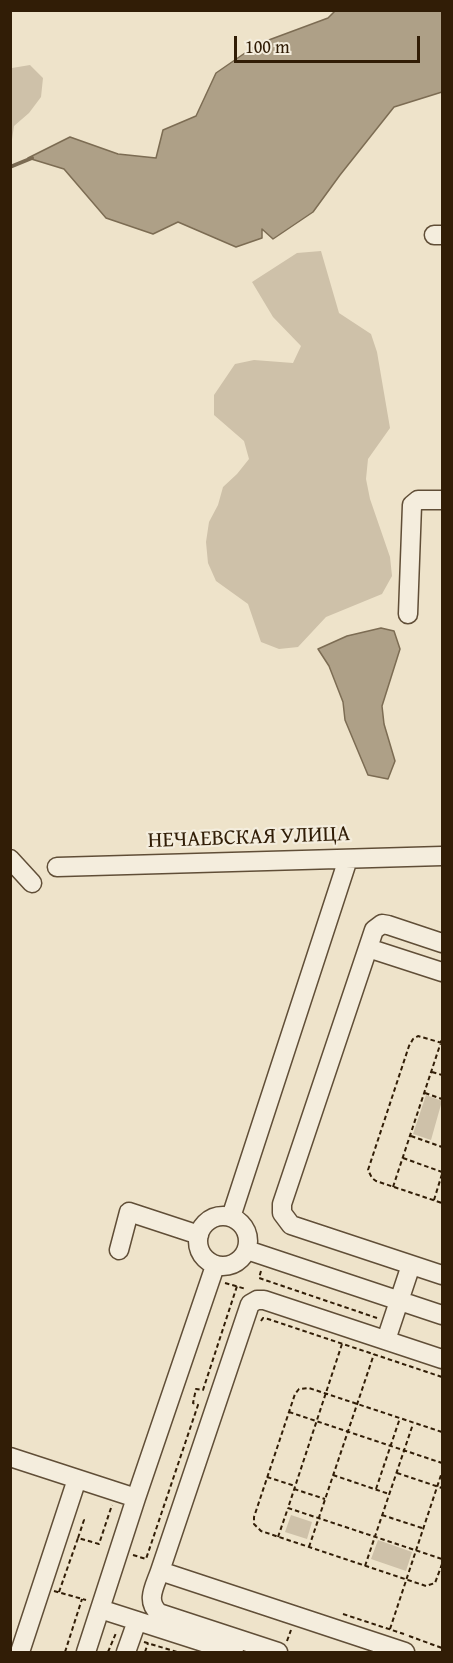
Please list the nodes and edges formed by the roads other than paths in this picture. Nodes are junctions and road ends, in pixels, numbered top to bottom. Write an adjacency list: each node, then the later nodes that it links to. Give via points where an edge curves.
1 (442, 500): 2 (street, via 418,500 412,505)
2 (408, 614)
3 (442, 856): 5 (street, НЕЧАЕВСКАЯ УЛИЦА)
4 (10, 859): 7 (street)
5 (348, 859): 6 (street, НЕЧАЕВСКАЯ УЛИЦА); 11 (street)
6 (57, 867)
7 (32, 883)
8 (442, 943): 9 (street, via 382,924 374,930)
9 (368, 948): 10 (street); 15 (street, via 282,1213 291,1225)
10 (442, 972)
11 (231, 1217): 12 (street, via 210,1220); 14 (street, via 247,1233)
12 (199, 1235): 13 (street, via 129,1212); 16 (street, via 199,1251)
13 (119, 1250)
14 (247, 1250): 16 (street); 18 (street)
15 (411, 1265): 17 (street); 18 (street)
16 (219, 1274): 24 (street)
17 (442, 1275)
18 (400, 1301): 19 (street); 20 (street)
19 (442, 1315)
20 (380, 1344): 21 (street); 25 (street, via 345,1336 264,1300 250,1304)
21 (442, 1359)
22 (10, 1457): 23 (street)
23 (77, 1479): 24 (street); 28 (street, via 51,1589)
24 (136, 1498): 26 (street)
25 (160, 1571): 32 (street, via 151,1598 159,1613); 33 (street, via 387,1638)
26 (94, 1605): 27 (street); 29 (street)
27 (137, 1621): 30 (street); 31 (street)
28 (20, 1653)
29 (86, 1653)
30 (126, 1653)
31 (234, 1653)
32 (278, 1653)
33 (405, 1653)

